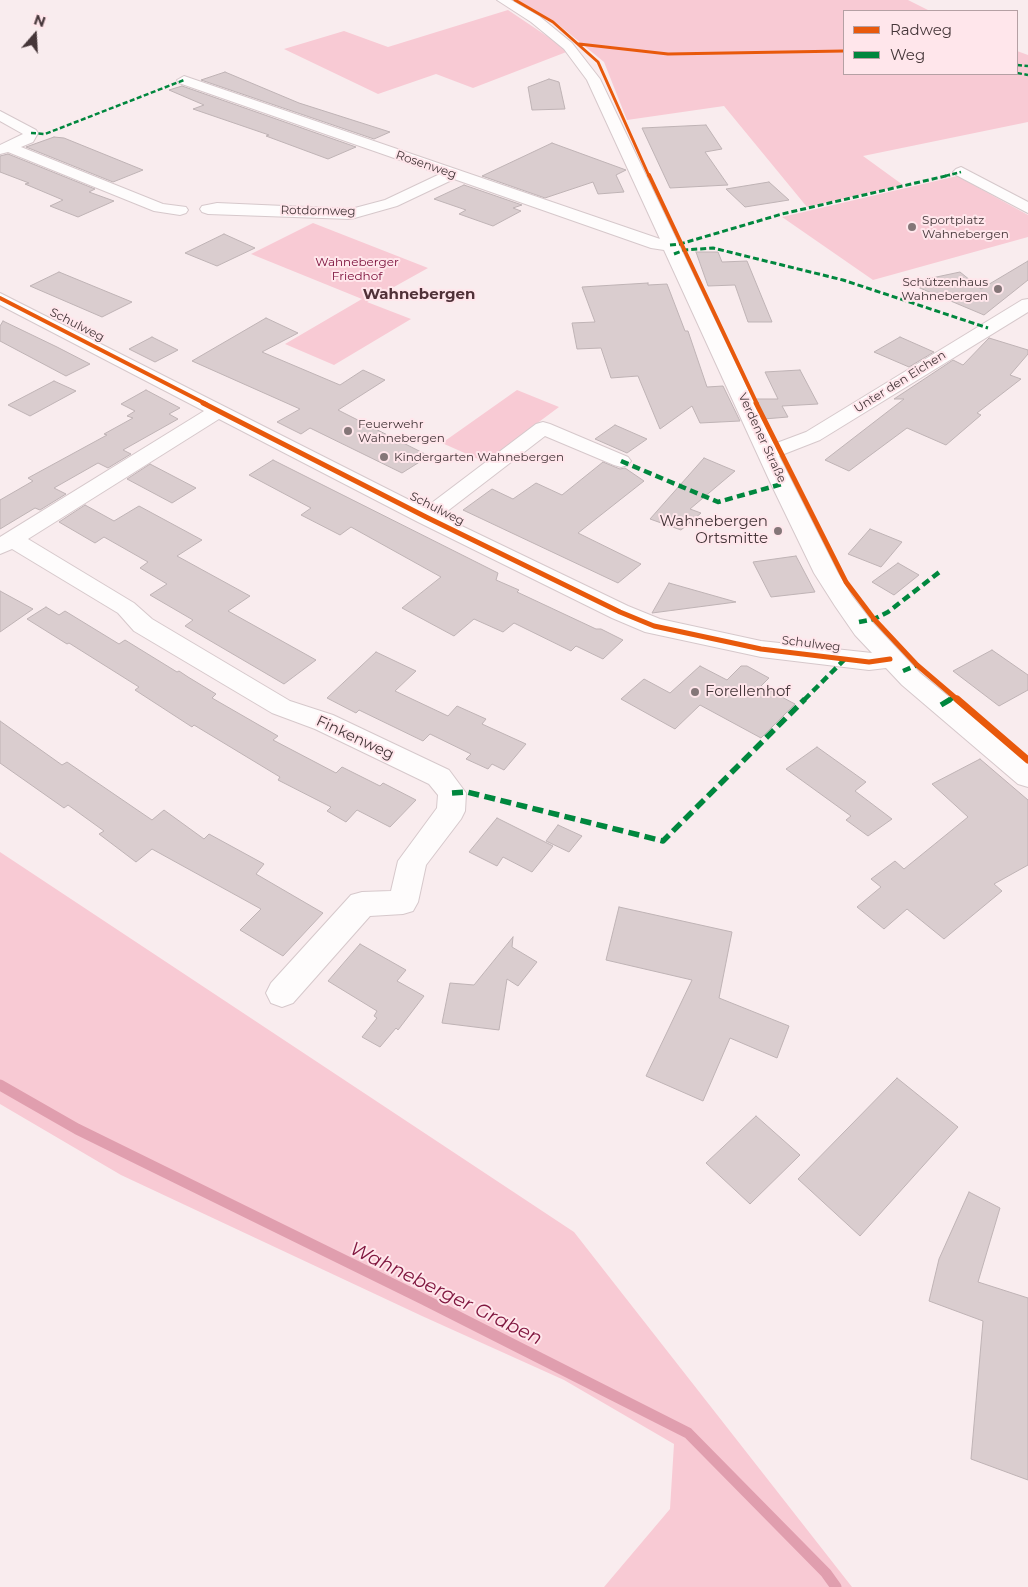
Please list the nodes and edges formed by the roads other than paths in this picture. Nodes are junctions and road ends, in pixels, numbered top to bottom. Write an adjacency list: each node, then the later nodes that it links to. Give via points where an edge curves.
1 (503, 0): 8 (street, Verdener Straße, via 542,24 568,46 593,79)
2 (184, 80): 6 (street, Rosenweg)
3 (0, 115): 4 (street, via 31,133 28,139)
4 (4, 148): 6 (street, Rotdornweg, via 160,208 180,210 180,214 189,217 217,208 351,214 391,202)
5 (961, 172): 7 (street)
6 (451, 174): 8 (street, Rosenweg, via 657,244)
7 (1028, 208)
8 (670, 244): 12 (street, Verdener Straße)
9 (0, 298): 11 (street, Schulweg)
10 (1028, 304): 12 (street, Unter den Eichen, via 813,436 779,450)
11 (218, 410): 14 (street, Schulweg); 15 (street, Finkenweg)
12 (768, 451): 16 (street, Verdener Straße, via 835,587)
13 (621, 461): 14 (street, via 542,428)
14 (426, 517): 16 (street, Schulweg, via 654,626 761,649 869,662)
15 (7, 543): 18 (street, Finkenweg, via 126,608 143,625 281,707 324,722 439,777 452,793 451,811 412,861 403,902 362,904)
16 (890, 659): 17 (street, Verdener Straße)
17 (1028, 777)
18 (282, 993)

